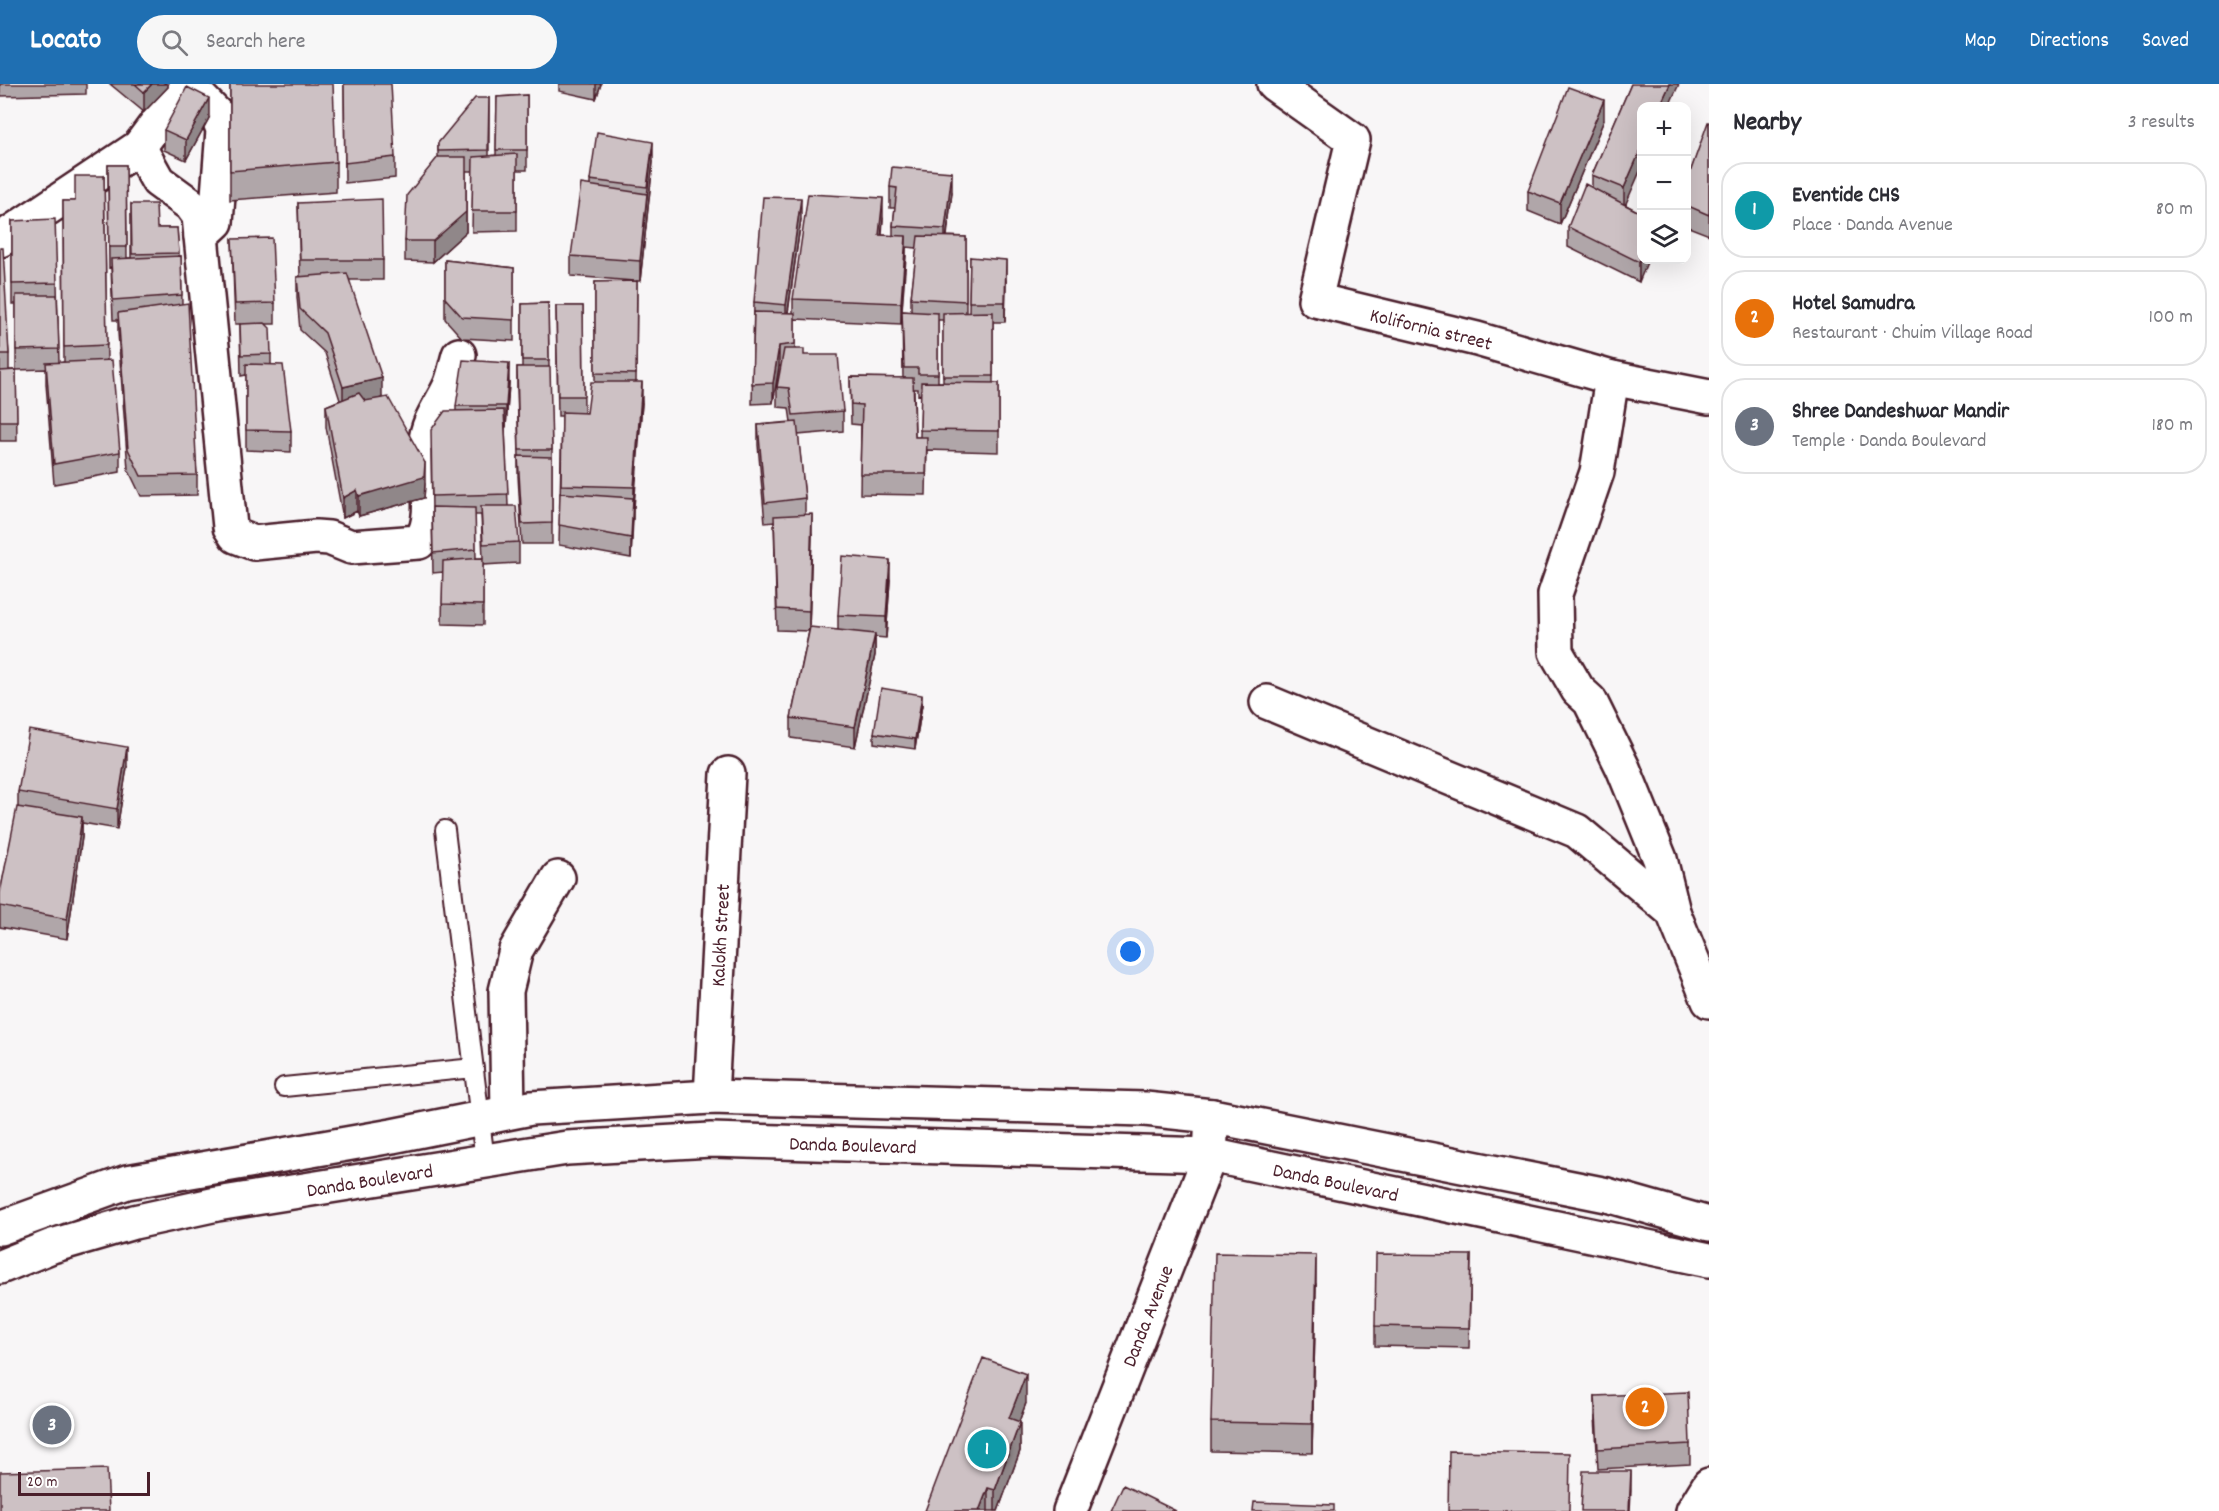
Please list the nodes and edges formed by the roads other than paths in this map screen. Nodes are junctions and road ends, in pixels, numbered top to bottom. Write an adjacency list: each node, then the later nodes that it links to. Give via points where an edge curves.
1 (186, 84): 3 (street); 4 (street, via 222,123 216,222)
2 (1274, 84): 7 (street, Kolifornia street, via 1353,140 1315,300 1477,339)
3 (138, 147): 4 (street, via 158,181 196,209); 5 (street)
4 (201, 236): 6 (street, via 230,527 236,536 254,543 329,538 351,547 419,542 427,528 426,442)
5 (0, 240)
6 (459, 355)
7 (1612, 378): 8 (street, Kolifornia street); 13 (street, via 1597,472 1555,594 1556,652 1578,690 1590,701 1623,768 1660,859)
8 (1709, 397)
9 (1268, 702): 13 (street, via 1577,831)
10 (728, 774): 17 (street, Kalokh Street)
11 (445, 830): 15 (lane)
12 (558, 878): 19 (street, via 516,950 507,991)
13 (1673, 912): 14 (street)
14 (1709, 1001)
15 (474, 1068): 16 (lane); 19 (lane)
16 (284, 1087)
17 (711, 1097): 18 (street); 19 (street, via 531,1108); 22 (street, Kalokh Street)
18 (880, 1102): 20 (street, via 1145,1109); 23 (street)
19 (494, 1115): 21 (street); 26 (lane)
20 (1212, 1116): 24 (street, Danda Avenue); 25 (street)
21 (392, 1136): 27 (street); 28 (street)
22 (711, 1140): 23 (street, Danda Boulevard); 26 (street, Danda Boulevard, via 567,1148)
23 (880, 1145): 24 (street, Danda Boulevard)
24 (1210, 1155): 29 (street, Danda Boulevard); 36 (street, Danda Avenue)
25 (1433, 1160): 29 (street); 31 (street, via 1607,1195)
26 (485, 1161): 27 (street, Danda Boulevard)
27 (400, 1175): 30 (street, Danda Boulevard, via 217,1204)
28 (127, 1182): 30 (street); 32 (street)
29 (1426, 1200): 33 (street, Danda Boulevard)
30 (134, 1222): 34 (street, Danda Boulevard, via 52,1246)
31 (1709, 1224)
32 (0, 1228)
33 (1709, 1260)
34 (0, 1267)
35 (1709, 1485): 37 (street)
36 (1070, 1511)
37 (1693, 1511)

